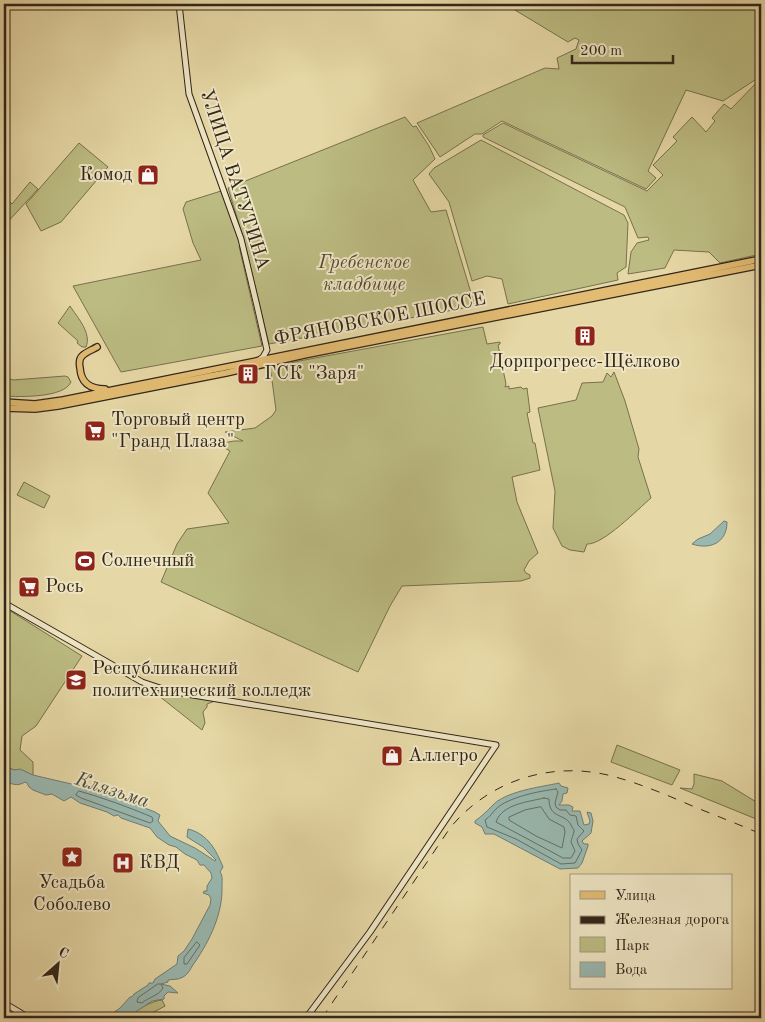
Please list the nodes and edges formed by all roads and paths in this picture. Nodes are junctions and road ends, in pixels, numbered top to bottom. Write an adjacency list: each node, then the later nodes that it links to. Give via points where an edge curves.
1 (180, 4): 5 (street, УЛИЦА ВАТУТИНА, via 189,94 241,239)
2 (761, 259): 6 (main road, ФРЯНОВСКОЕ ШОССЕ)
3 (761, 266): 10 (main road, ФРЯНОВСКОЕ ШОССЕ, via 58,406 35,410)
4 (97, 348): 8 (main road, via 81,358 82,378 98,389)
5 (266, 350): 6 (street); 7 (street)
6 (274, 357): 7 (main road, ФРЯНОВСКОЕ ШОССЕ)
7 (258, 360): 8 (main road, ФРЯНОВСКОЕ ШОССЕ)
8 (119, 389): 9 (main road, ФРЯНОВСКОЕ ШОССЕ, via 48,403)
9 (4, 402)
10 (4, 408)
11 (4, 603): 14 (street, via 152,686 496,745 370,932)
12 (4, 1002): 13 (street)
13 (29, 1018)
14 (306, 1018)

